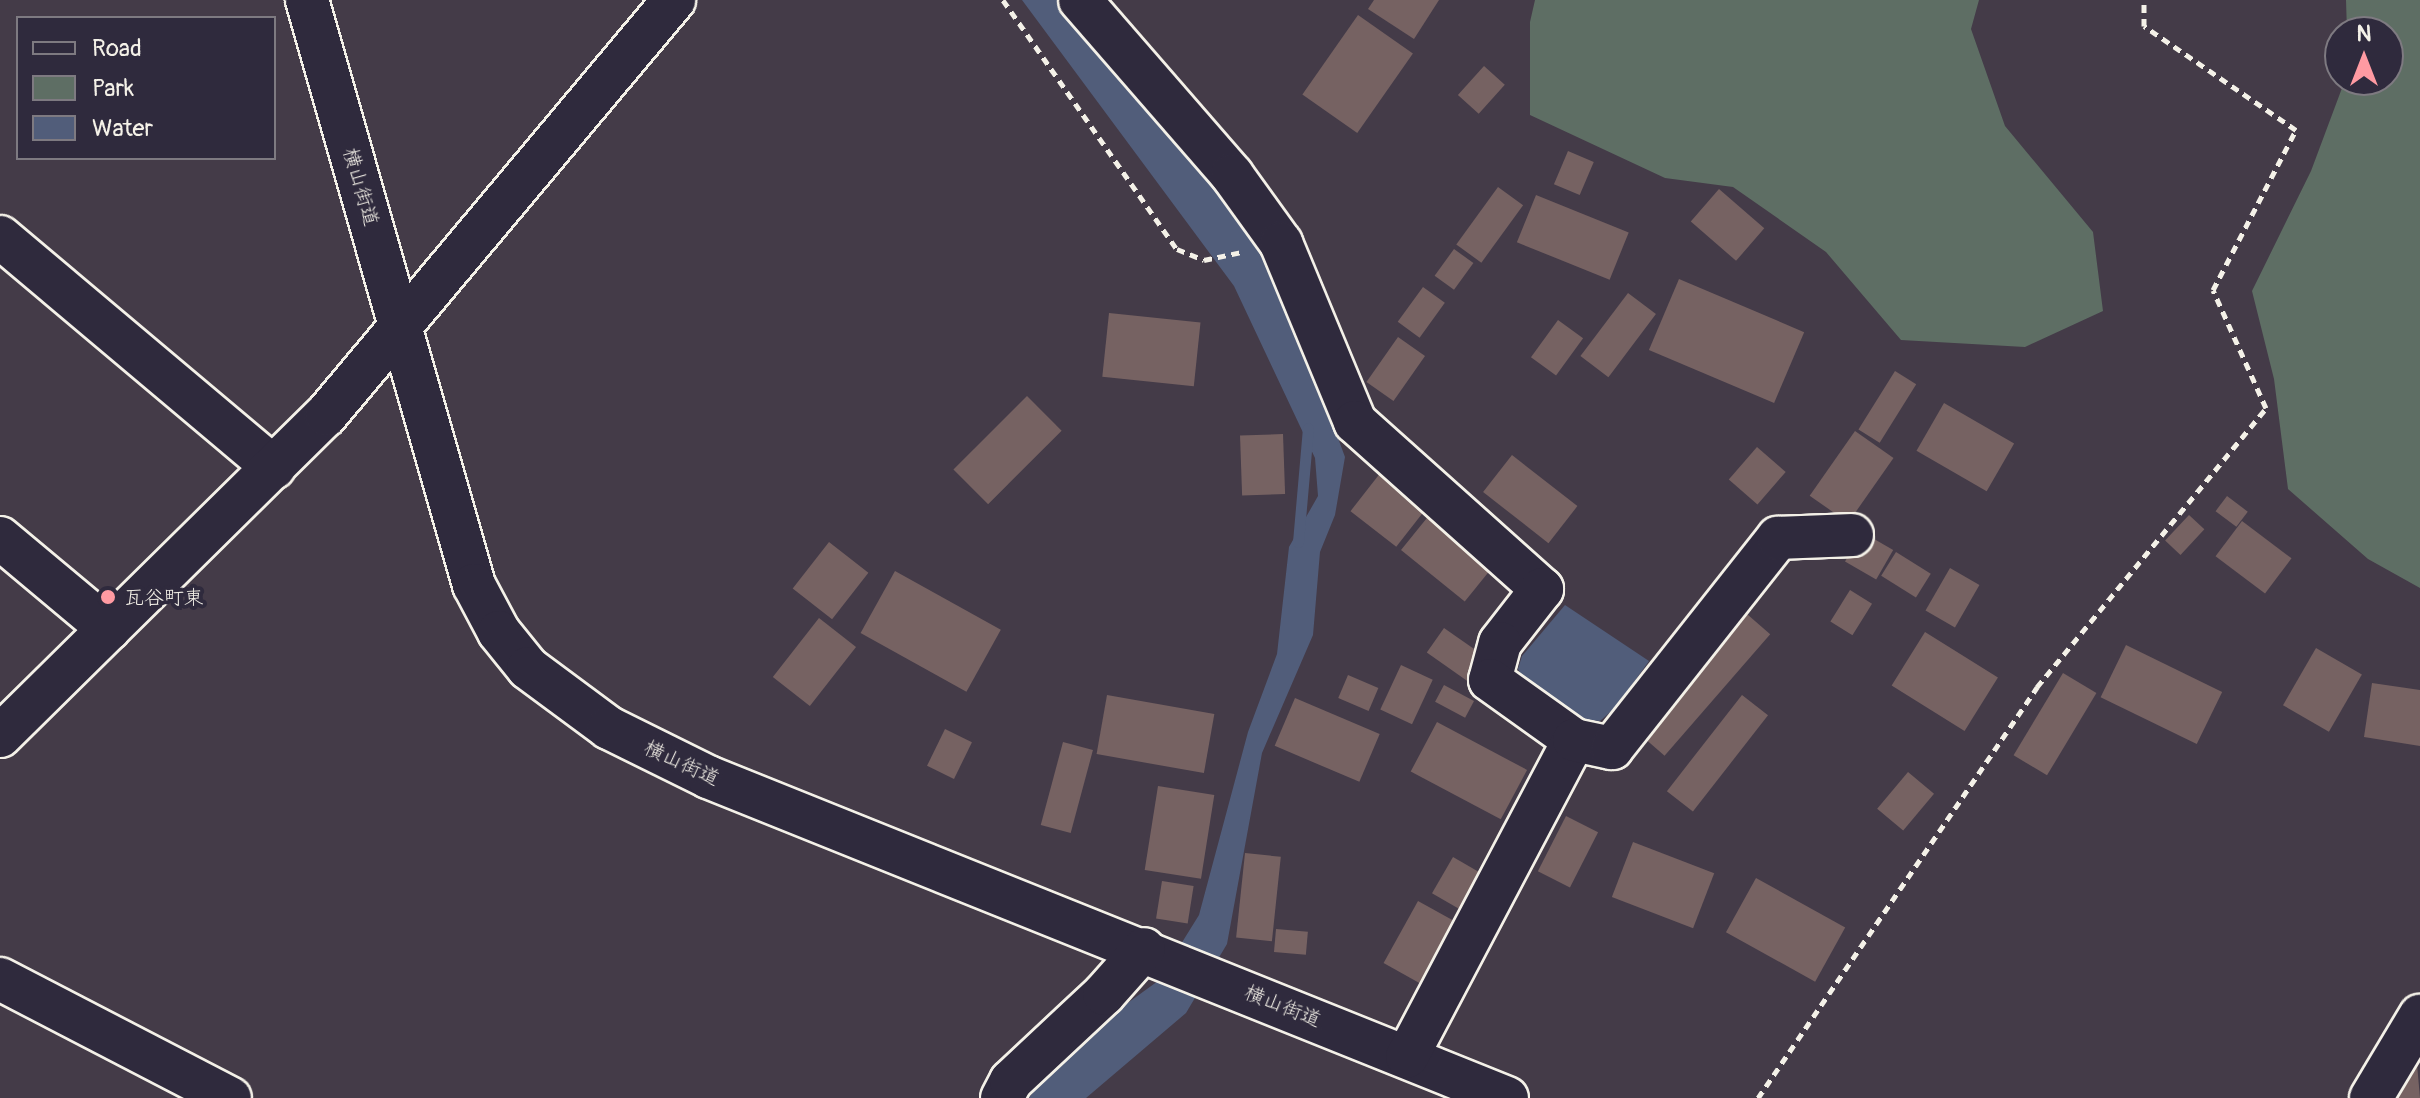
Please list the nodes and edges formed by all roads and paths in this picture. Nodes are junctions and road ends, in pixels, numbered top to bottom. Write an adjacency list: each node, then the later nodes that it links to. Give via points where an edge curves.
1 (307, 0): 8 (street, 横山街道)
2 (674, 0): 8 (street)
3 (1003, 0): 7 (path, via 1177,249 1204,260)
4 (1080, 0): 7 (street, via 1232,175)
5 (2144, 0): 22 (path, via 2144,26 2296,130 2213,290 2266,408 2037,687)
6 (0, 237): 9 (street)
7 (1281, 243): 14 (street, via 1355,422 1542,589 1500,643 1490,680)
8 (400, 324): 9 (street, via 364,372); 15 (street, 横山街道, via 474,585 499,632 528,668 571,705 708,777)
9 (274, 468): 12 (street)
10 (1852, 535): 14 (street, via 1778,538 1612,748)
11 (0, 538): 12 (street)
12 (109, 629): 13 (street)
13 (0, 736)
14 (1574, 740): 18 (street)
15 (1144, 949): 18 (street, 横山街道); 20 (street, via 1011,1081)
16 (0, 979): 19 (street)
17 (2420, 1016): 23 (street)
18 (1407, 1057): 21 (street, 横山街道)
19 (230, 1098)
20 (1002, 1098)
21 (1507, 1098)
22 (1758, 1098)
23 (2371, 1098)

